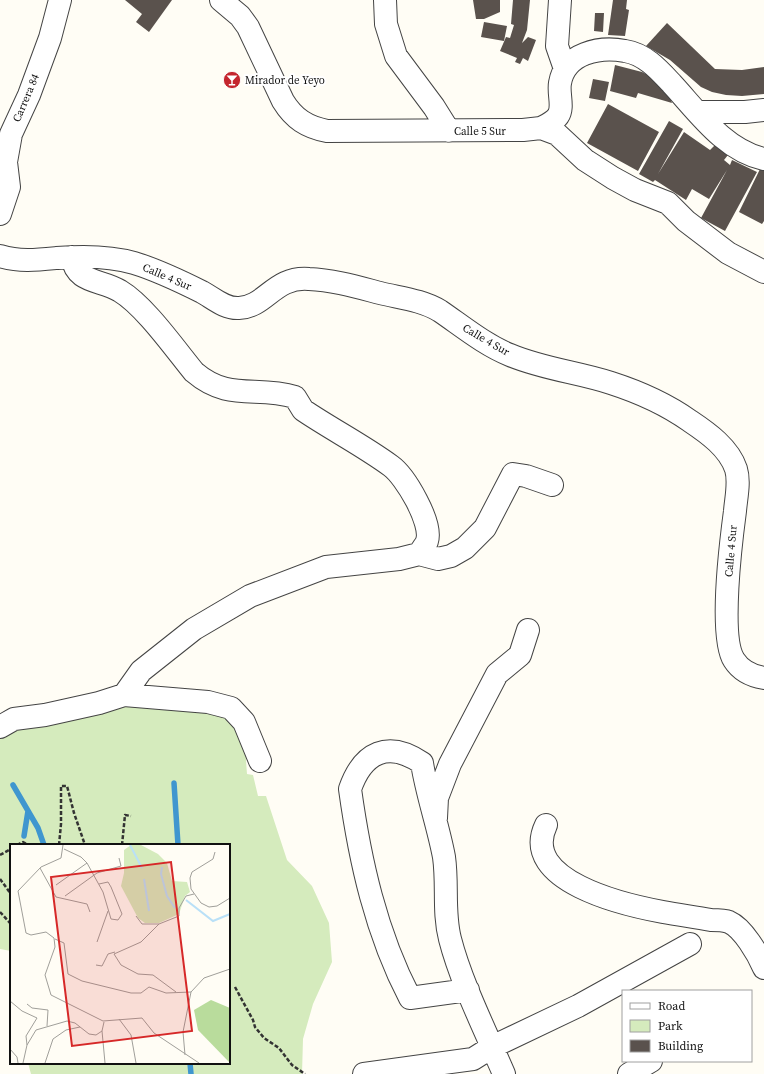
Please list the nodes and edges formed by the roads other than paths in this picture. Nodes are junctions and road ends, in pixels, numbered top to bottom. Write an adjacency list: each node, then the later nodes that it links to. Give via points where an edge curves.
1 (60, 0): 11 (street, Carrera 84, via 50,38 11,134 6,162 9,187)
2 (221, 0): 9 (street, Calle 5 Sur, via 240,16 248,27 283,101 290,113 304,124 327,130)
3 (385, 0): 9 (street, via 386,24 396,56)
4 (560, 0): 5 (street, via 557,46)
5 (565, 69): 7 (street, via 579,57 597,50 628,51 656,67); 8 (street, via 560,85 558,117)
6 (764, 110): 7 (street)
7 (698, 112): 10 (street, via 727,141 749,154)
8 (541, 128): 9 (street, Calle 5 Sur); 14 (street, Calle 5 Sur, via 557,134 585,160 613,178 635,190 668,202 686,221 728,253)
9 (449, 131)
10 (764, 159)
11 (3, 206)
12 (0, 256): 13 (street, Calle 4 Sur, via 25,261)
13 (72, 257): 16 (street, via 74,268 82,276 111,286 130,298 203,380 232,392 274,393 295,397 303,410 392,466 404,481 428,527 427,541); 18 (street, Calle 4 Sur, via 131,262 173,278 226,307 236,309 247,307 292,279 354,286 423,303 506,354 547,368 610,383 652,398 668,407 709,434 728,453 736,471 737,486 728,581 729,650 740,668)
14 (764, 272)
15 (552, 485): 16 (street, via 513,474 485,528 465,548 451,556 438,559)
16 (419, 554): 19 (street, via 399,559 326,567 250,596 194,629 141,671)
17 (528, 630): 22 (street, via 520,655 497,674 450,764 437,798)
18 (764, 678)
19 (124, 695): 20 (street, via 45,715 14,719); 21 (street, via 208,702 231,708 244,722)
20 (0, 727)
21 (260, 761)
22 (435, 821): 26 (street, via 444,858 445,918); 26 (street, via 422,763 413,757 396,751 380,751 366,760 355,774 350,789 371,899 394,965 410,998)
23 (546, 825): 25 (street, via 540,847 545,861 560,875 598,896 662,912 730,922 750,941)
24 (690, 944): 27 (street, via 578,1006)
25 (764, 968)
26 (468, 990): 27 (street)
27 (492, 1047): 29 (street, via 473,1059); 30 (street)
28 (649, 1062): 31 (street)
29 (364, 1074)
30 (504, 1074)
31 (629, 1074)

